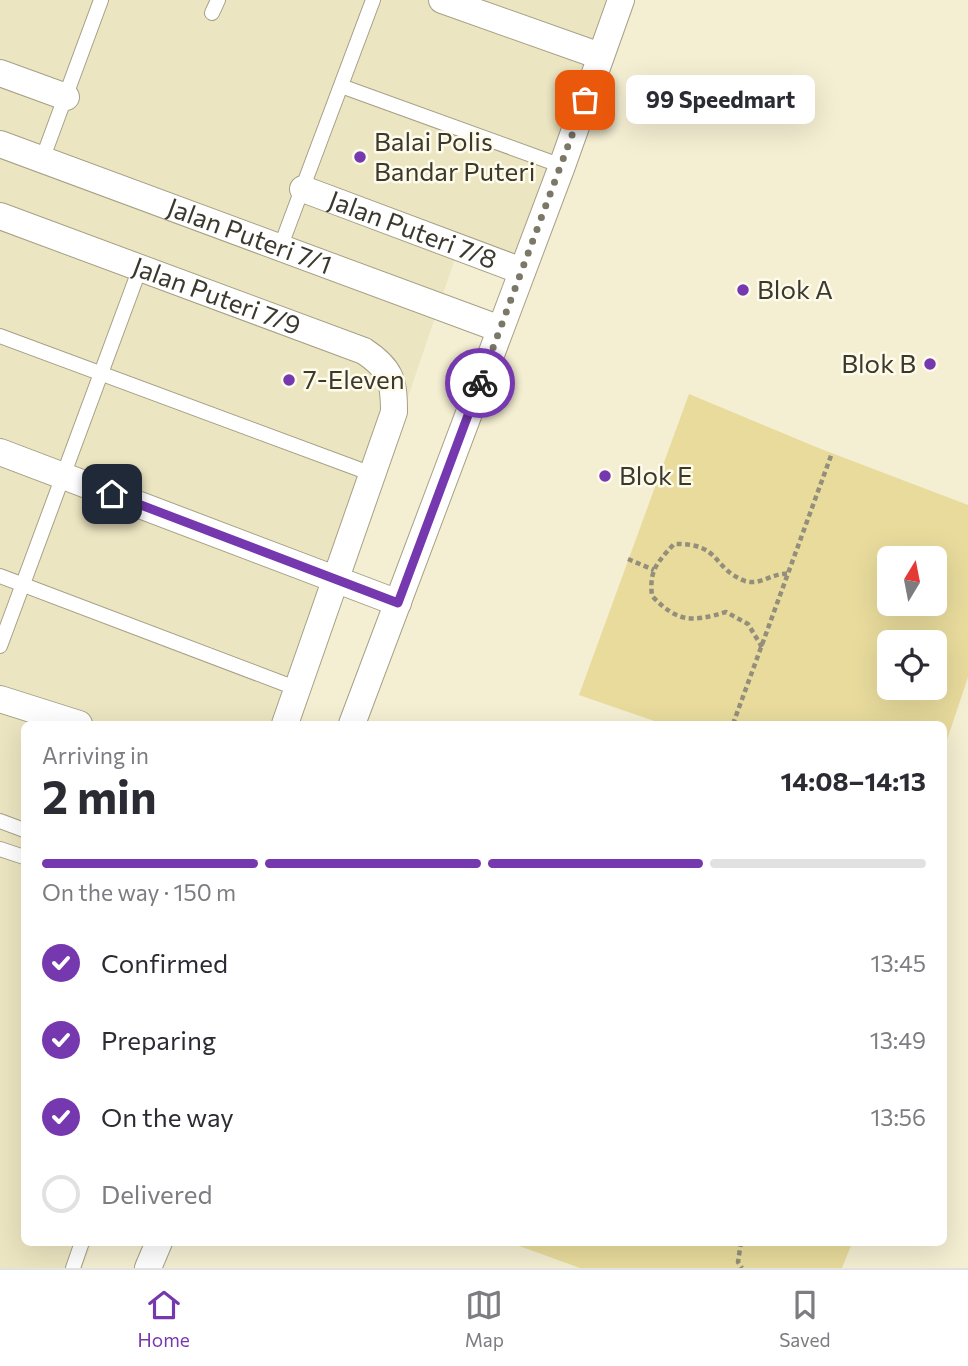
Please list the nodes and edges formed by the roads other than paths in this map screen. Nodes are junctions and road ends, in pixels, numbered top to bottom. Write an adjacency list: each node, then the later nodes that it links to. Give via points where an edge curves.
1 (100, 0): 8 (lane)
2 (373, 0): 7 (lane)
3 (442, 0): 5 (street)
4 (621, 0): 5 (street)
5 (600, 56): 11 (street)
6 (0, 73): 8 (street)
7 (341, 86): 11 (lane); 12 (lane)
8 (66, 97): 10 (lane)
9 (0, 144): 10 (street, Jalan Puteri 7/1)
10 (42, 160): 14 (street, Jalan Puteri 7/1)
11 (562, 166): 16 (street)
12 (303, 189): 14 (lane); 16 (street, Jalan Puteri 7/8)
13 (0, 216): 15 (street, Jalan Puteri 7/9)
14 (280, 248): 17 (street, Jalan Puteri 7/1)
15 (140, 268): 19 (lane); 21 (street, Jalan Puteri 7/9, via 378,360 390,374 394,412)
16 (522, 271): 17 (street)
17 (500, 329): 26 (street)
18 (0, 336): 19 (lane)
19 (101, 372): 21 (lane); 22 (lane)
20 (0, 452): 22 (street)
21 (372, 474): 24 (street)
22 (63, 475): 24 (street); 25 (lane)
23 (0, 576): 25 (lane)
24 (336, 578): 26 (street); 28 (street)
25 (23, 585): 27 (lane); 28 (lane)
26 (398, 603): 32 (street)
27 (0, 646)
28 (298, 689): 31 (street)
29 (0, 699): 30 (street)
30 (70, 721)
31 (286, 721)
32 (353, 721)
33 (0, 821): 34 (lane)
34 (21, 829)
35 (0, 849): 36 (lane)
36 (21, 856)
37 (81, 1246): 38 (lane)
38 (73, 1268)

